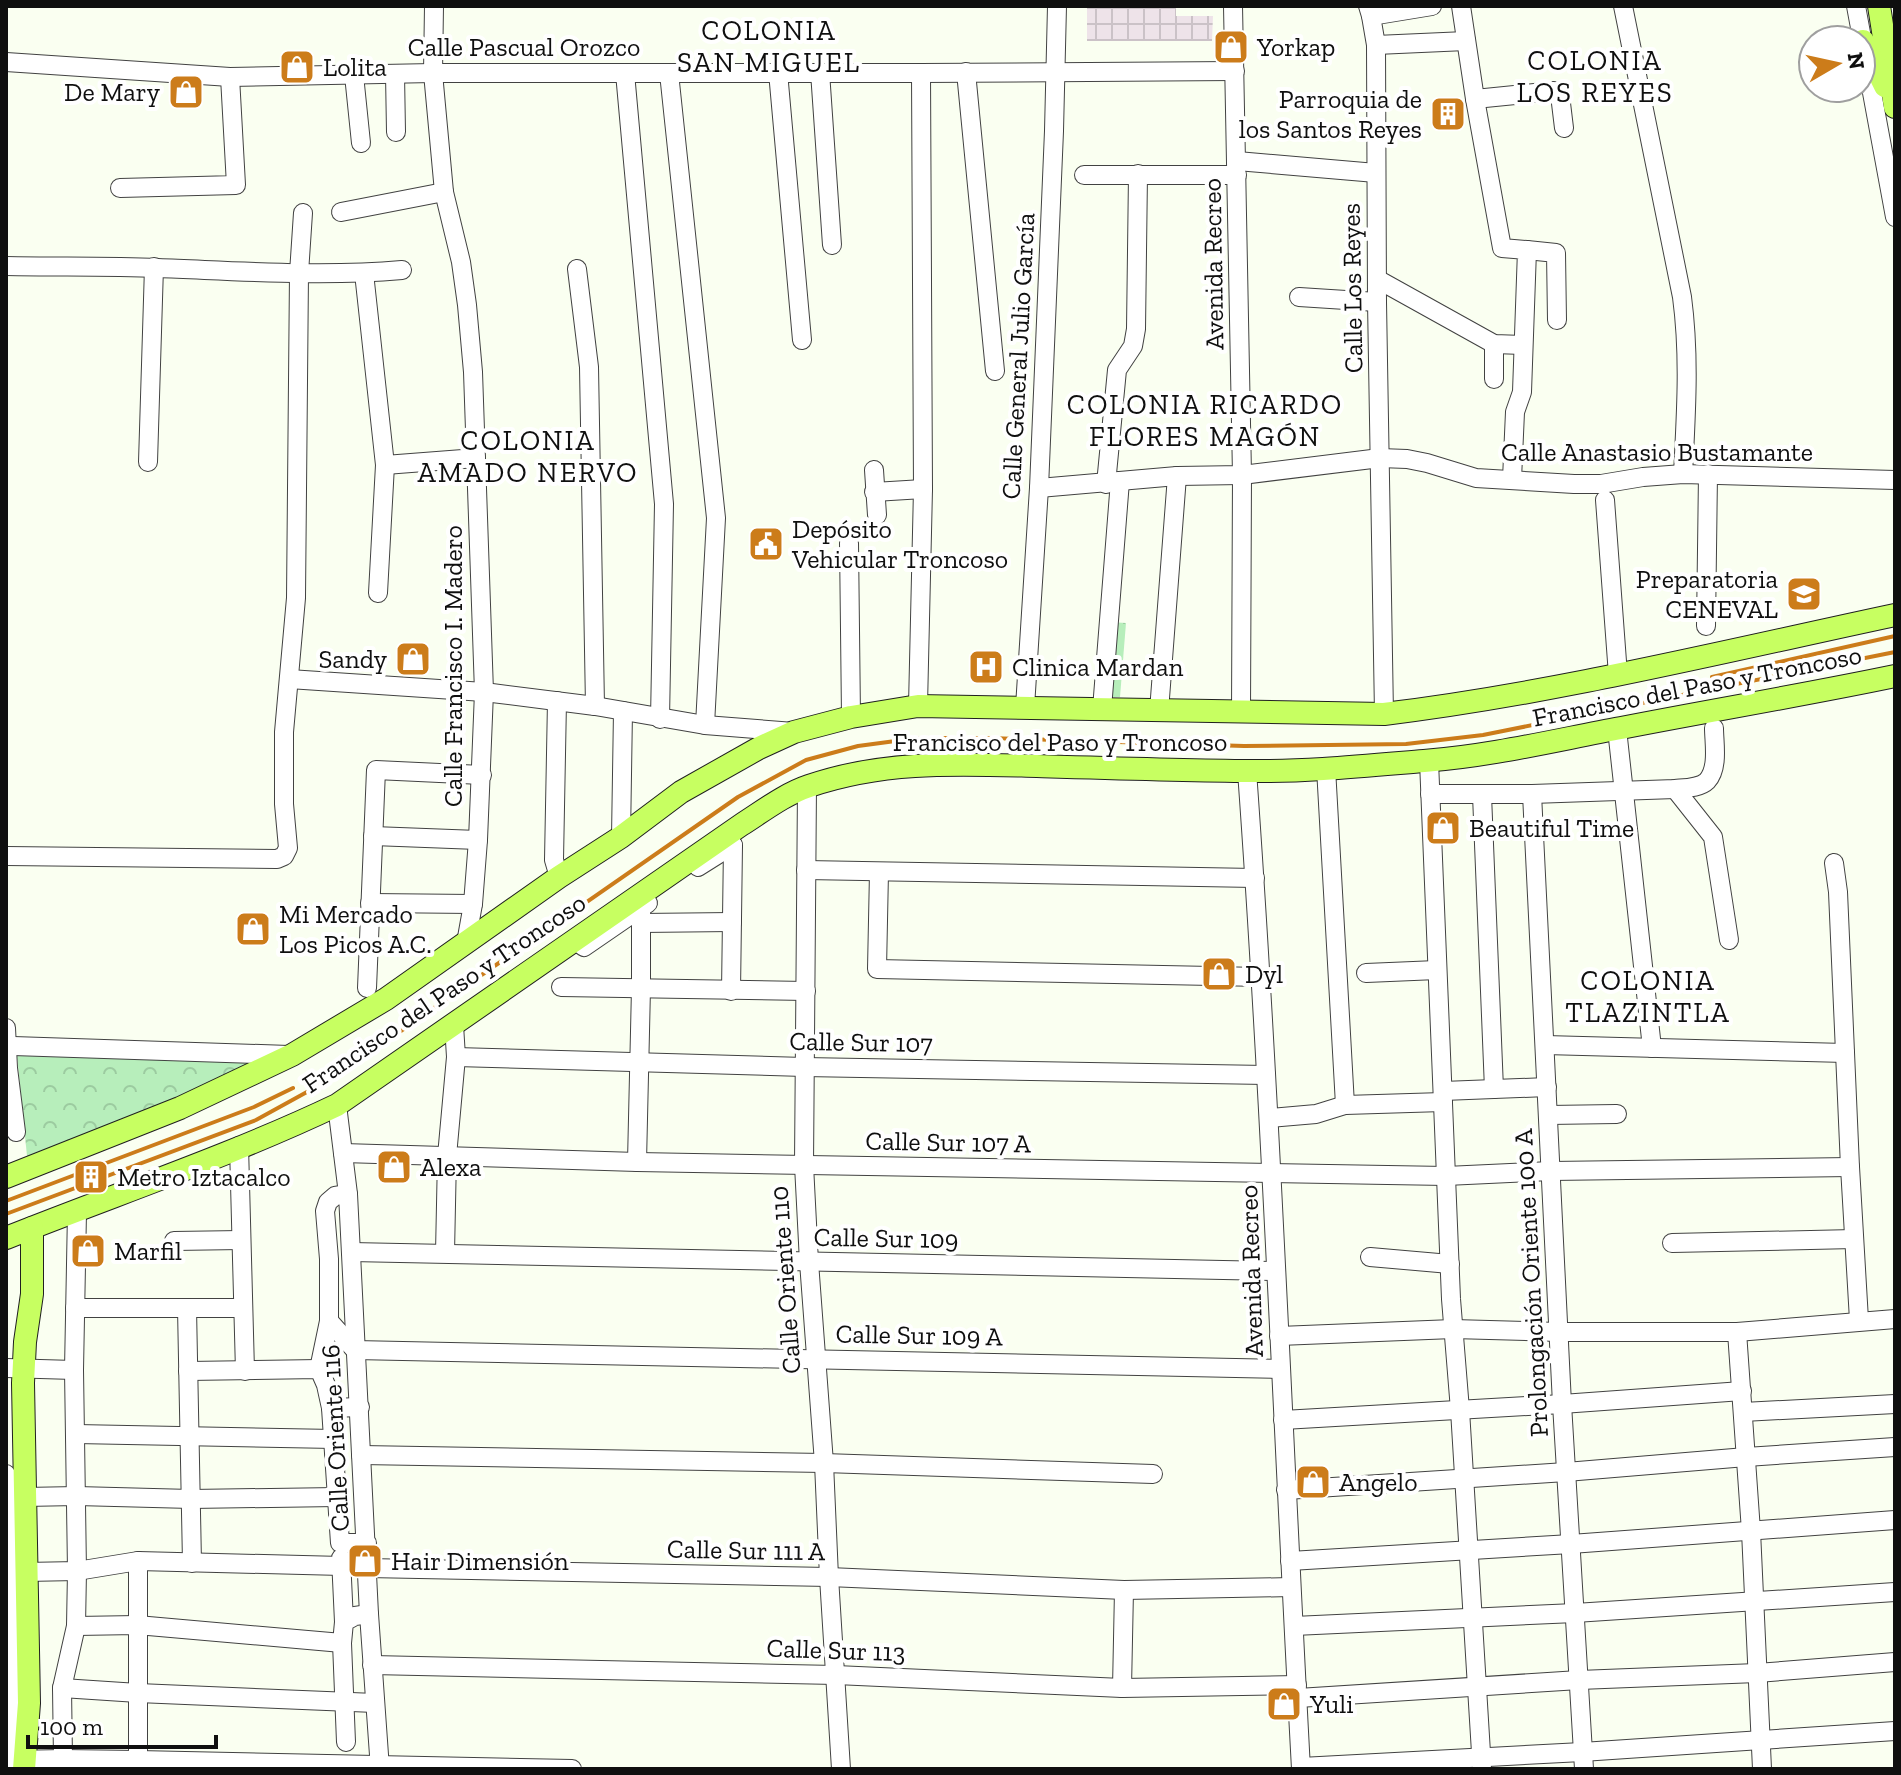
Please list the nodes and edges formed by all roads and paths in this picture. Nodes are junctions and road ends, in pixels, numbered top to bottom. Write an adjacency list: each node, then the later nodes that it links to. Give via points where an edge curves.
1 (434, 6): 18 (street, Calle Francisco I. Madero)
2 (1057, 6): 13 (street, Calle General Julio García)
3 (1233, 6): 14 (street, Avenida Recreo)
4 (1432, 6): 8 (street)
5 (1461, 6): 9 (street)
6 (1623, 6): 62 (street, via 1687,332)
7 (1879, 6): 27 (main road)
8 (1370, 11): 10 (street, Calle Los Reyes)
9 (1466, 41): 10 (street); 25 (street)
10 (1376, 45): 32 (street, Calle Los Reyes)
11 (6, 62): 24 (street, Calle Pascual Orozco)
12 (1877, 70): 27 (main road)
13 (1055, 71): 14 (street, Calle Pascual Orozco); 17 (street, Calle Pascual Orozco); 69 (street, Calle General Julio García)
14 (1235, 71): 31 (street, Avenida Recreo)
15 (778, 72): 16 (street, Calle Pascual Orozco); 20 (street, Calle Pascual Orozco); 52 (street)
16 (820, 72): 21 (street, Calle Pascual Orozco); 40 (street)
17 (966, 72): 21 (street, Calle Pascual Orozco); 55 (street)
18 (433, 73): 19 (street, Calle Pascual Orozco); 22 (street, Calle Pascual Orozco); 36 (street, Calle Francisco I. Madero)
19 (625, 73): 20 (street, Calle Pascual Orozco); 92 (street, via 664,504)
20 (669, 73): 93 (street, via 716,518)
21 (921, 73): 70 (street)
22 (395, 74): 23 (street, Calle Pascual Orozco); 29 (street)
23 (354, 75): 24 (street, Calle Pascual Orozco); 30 (street)
24 (230, 77): 35 (street, via 236,185)
25 (1475, 99): 28 (street, via 1554,91 1560,95); 41 (street, via 1502,248)
26 (1874, 104): 39 (street)
27 (1895, 107)
28 (1564, 128)
29 (396, 132)
30 (361, 143)
31 (1237, 168): 32 (street); 33 (street); 64 (street, Avenida Recreo)
32 (1376, 173): 48 (street, Calle Los Reyes)
33 (1138, 174): 34 (street); 68 (street, via 1136,329 1133,346 1117,370)
34 (1084, 175)
35 (120, 188)
36 (444, 192): 37 (street); 57 (street, Calle Francisco I. Madero, via 467,305)
37 (341, 212)
38 (303, 213): 46 (street)
39 (1895, 217)
40 (832, 245)
41 (1527, 250): 51 (street, via 1556,253); 54 (street)
42 (154, 267): 45 (street); 46 (street); 59 (street)
43 (577, 269): 83 (street, via 589,367)
44 (402, 270): 47 (street)
45 (7, 271)
46 (299, 273): 47 (street); 80 (street, via 296,598)
47 (364, 273): 60 (street)
48 (1377, 279): 50 (street, Calle Los Reyes); 53 (street)
49 (1299, 297): 50 (street)
50 (1377, 302): 58 (street, Calle Los Reyes)
51 (1557, 320)
52 (802, 340)
53 (1494, 344): 54 (street); 56 (street)
54 (1523, 345): 66 (street)
55 (995, 371)
56 (1494, 379)
57 (476, 458): 60 (street); 81 (street, Calle Francisco I. Madero)
58 (1380, 458): 64 (street, Calle Anastasio Bustamante); 66 (street, Calle Anastasio Bustamante, via 1427,463 1476,478); 90 (street, Calle Los Reyes)
59 (148, 462)
60 (385, 465): 75 (street)
61 (874, 470): 71 (street)
62 (1683, 474): 63 (street, Calle Anastasio Bustamante); 66 (street, Calle Anastasio Bustamante, via 1601,484)
63 (1708, 474): 67 (street, Calle Anastasio Bustamante); 77 (street)
64 (1242, 475): 65 (street, Calle Anastasio Bustamante); 89 (street, Avenida Recreo)
65 (1177, 476): 68 (street, Calle Anastasio Bustamante); 88 (street)
66 (1512, 479)
67 (1895, 480)
68 (1113, 482): 69 (street, Calle Anastasio Bustamante); 86 (street)
69 (1039, 488): 85 (street, Calle General Julio García)
70 (923, 489): 71 (street); 84 (street)
71 (874, 492): 73 (street)
72 (1605, 500): 78 (street)
73 (877, 515)
74 (849, 543): 91 (street)
75 (378, 593)
76 (1895, 615): 78 (main road, Francisco del Paso y Troncoso)
77 (1706, 626)
78 (1618, 675): 90 (main road, Francisco del Paso y Troncoso)
79 (1895, 676): 95 (main road, Francisco del Paso y Troncoso)
80 (289, 679): 81 (street); 110 (street, via 284,856)
81 (484, 692): 82 (street); 100 (street, Calle Francisco I. Madero)
82 (557, 701): 83 (street); 115 (street, via 554,860)
83 (595, 706): 87 (street)
84 (918, 706): 85 (main road, Francisco del Paso y Troncoso); 91 (main road, Francisco del Paso y Troncoso)
85 (1025, 707): 86 (main road, Francisco del Paso y Troncoso)
86 (1102, 709): 88 (main road, Francisco del Paso y Troncoso)
87 (623, 711): 92 (street); 108 (street)
88 (1159, 711): 89 (main road, Francisco del Paso y Troncoso)
89 (1241, 713): 90 (main road, Francisco del Paso y Troncoso)
90 (1384, 714)
91 (851, 717): 96 (main road, Francisco del Paso y Troncoso)
92 (660, 719): 93 (street)
93 (705, 725): 96 (street)
94 (1714, 728): 102 (street, via 1707,782)
95 (1617, 729): 97 (main road, Francisco del Paso y Troncoso); 103 (street)
96 (794, 732): 108 (main road, Francisco del Paso y Troncoso, via 681,792)
97 (1429, 761): 98 (main road, Francisco del Paso y Troncoso); 104 (street)
98 (1326, 768): 99 (main road, Francisco del Paso y Troncoso); 146 (street)
99 (1247, 771): 101 (main road, Francisco del Paso y Troncoso, via 907,765); 116 (street, Avenida Recreo)
100 (482, 775): 107 (street, via 376,770); 109 (street, Calle Francisco I. Madero)
101 (807, 786): 112 (main road, Francisco del Paso y Troncoso, via 741,825); 113 (street, Calle Oriente 110)
102 (1675, 789): 103 (street); 122 (street, via 1713,837)
103 (1624, 790): 105 (street); 134 (street)
104 (1430, 794): 106 (street); 124 (street)
105 (1532, 794): 106 (street); 133 (street, Prolongación Oriente 100 A)
106 (1482, 795): 143 (street)
107 (373, 836): 109 (street); 117 (street)
108 (621, 837): 115 (main road, Francisco del Paso y Troncoso)
109 (478, 840): 118 (street, Calle Francisco I. Madero)
110 (6, 856)
111 (1834, 863): 135 (street)
112 (685, 869): 119 (street); 120 (street, via 733,845); 121 (main road, Francisco del Paso y Troncoso)
113 (806, 870): 114 (street); 131 (street, Calle Oriente 110)
114 (879, 872): 116 (street); 126 (street, via 877,969)
115 (559, 877): 123 (main road, Francisco del Paso y Troncoso)
116 (1255, 878): 126 (street, Avenida Recreo)
117 (370, 903): 118 (street); 128 (street)
118 (473, 904): 123 (street, Calle Francisco I. Madero)
119 (641, 915): 120 (street); 121 (street, via 584,947); 129 (street)
120 (732, 922): 130 (street)
121 (574, 940): 132 (main road, Francisco del Paso y Troncoso)
122 (1729, 940)
123 (466, 943): 136 (main road, Francisco del Paso y Troncoso)
124 (1437, 970): 125 (street); 144 (street)
125 (1366, 973)
126 (1261, 977): 141 (street, Avenida Recreo)
127 (561, 987): 129 (street)
128 (367, 988)
129 (641, 988): 130 (street); 138 (street)
130 (731, 991): 131 (street)
131 (806, 991): 139 (street, Calle Oriente 110)
132 (454, 1025): 137 (street); 145 (main road, Francisco del Paso y Troncoso)
133 (1545, 1045): 134 (street); 142 (street, Prolongación Oriente 100 A)
134 (1652, 1048): 135 (street)
135 (1845, 1053): 156 (street)
136 (292, 1055): 140 (street); 160 (main road, Francisco del Paso y Troncoso, via 180,1108)
137 (456, 1057): 138 (street, Calle Sur 107); 153 (street)
138 (640, 1062): 139 (street, Calle Sur 107); 154 (street)
139 (804, 1067): 141 (street, Calle Sur 107); 155 (street, Calle Oriente 110)
140 (8, 1070): 150 (street)
141 (1266, 1075): 149 (street, Avenida Recreo)
142 (1547, 1087): 143 (street); 148 (street, Prolongación Oriente 100 A)
143 (1494, 1089): 144 (street)
144 (1443, 1096): 146 (street); 159 (street)
145 (337, 1105): 151 (main road, Francisco del Paso y Troncoso); 152 (street, Calle Oriente 116)
146 (1345, 1105): 149 (street)
147 (1617, 1114): 148 (street)
148 (1548, 1115): 157 (street, Prolongación Oriente 100 A)
149 (1269, 1118): 158 (street, Avenida Recreo)
150 (16, 1132)
151 (239, 1146): 162 (main road, Francisco del Paso y Troncoso); 166 (street)
152 (343, 1153): 153 (street, Calle Sur 107 A); 161 (street, Calle Oriente 116)
153 (447, 1156): 154 (street, Calle Sur 107 A); 170 (street)
154 (637, 1162): 155 (street, Calle Sur 107 A)
155 (804, 1165): 158 (street, Calle Sur 107 A); 172 (street, Calle Oriente 110)
156 (1850, 1167): 157 (street, Calle Sur 107 A); 165 (street)
157 (1551, 1171): 159 (street, Calle Sur 107 A); 182 (street, Prolongación Oriente 100 A)
158 (1273, 1174): 159 (street, Calle Sur 107 A); 174 (street, Avenida Recreo)
159 (1446, 1176): 173 (street)
160 (6, 1177)
161 (348, 1194): 169 (street, Calle Oriente 116); 180 (street, via 335,1196 325,1211)
162 (77, 1212): 163 (main road, Francisco del Paso y Troncoso); 175 (street)
163 (32, 1228): 164 (main road, Francisco del Paso y Troncoso); 192 (main road, via 32,1294)
164 (6, 1238)
165 (1854, 1239): 168 (street); 179 (street)
166 (241, 1240): 167 (street); 177 (street)
167 (174, 1241)
168 (1672, 1243)
169 (351, 1252): 170 (street, Calle Sur 109); 185 (street, Calle Oriente 116)
170 (445, 1253): 172 (street, Calle Sur 109)
171 (1370, 1257): 173 (street)
172 (809, 1262): 174 (street, Calle Sur 109); 186 (street, Calle Oriente 110)
173 (1450, 1264): 181 (street)
174 (1276, 1271): 184 (street, Avenida Recreo)
175 (75, 1308): 176 (street); 189 (street)
176 (187, 1308): 177 (street); 190 (street)
177 (243, 1308): 191 (street)
178 (1895, 1319): 179 (street)
179 (1859, 1320): 183 (street)
180 (329, 1321): 185 (street); 187 (street)
181 (1453, 1329): 182 (street); 184 (street); 198 (street)
182 (1559, 1332): 183 (street); 194 (street, Prolongación Oriente 100 A)
183 (1737, 1332): 193 (street)
184 (1279, 1336): 188 (street, Avenida Recreo)
185 (355, 1350): 186 (street, Calle Sur 109 A); 196 (street, Calle Oriente 116)
186 (816, 1359): 188 (street, Calle Sur 109 A); 207 (street, Calle Oriente 110)
187 (319, 1369): 191 (street); 197 (street)
188 (1280, 1369): 200 (street, Avenida Recreo)
189 (74, 1370): 192 (street); 201 (street)
190 (188, 1371): 191 (street); 202 (street)
191 (245, 1371)
192 (15, 1375): 214 (main road)
193 (1742, 1391): 194 (street); 199 (street)
194 (1562, 1404): 198 (street); 208 (street, Prolongación Oriente 100 A)
195 (1895, 1404): 199 (street)
196 (360, 1407): 197 (street); 205 (street, Calle Oriente 116)
197 (331, 1408): 203 (street)
198 (1460, 1410): 200 (street); 211 (street)
199 (1743, 1412): 206 (street)
200 (1283, 1420): 212 (street, Avenida Recreo)
201 (76, 1434): 202 (street); 213 (street)
202 (189, 1435): 203 (street); 216 (street)
203 (334, 1439): 215 (street)
204 (1895, 1447): 206 (street)
205 (361, 1455): 207 (street); 220 (street, Calle Oriente 116)
206 (1746, 1457): 208 (street); 218 (street)
207 (824, 1463): 210 (street); 230 (street, Calle Oriente 110)
208 (1566, 1472): 211 (street); 221 (street, Prolongación Oriente 100 A)
209 (6, 1474): 262 (street)
210 (1153, 1474)
211 (1465, 1479): 212 (street); 222 (street)
212 (1286, 1490): 224 (street, Avenida Recreo)
213 (77, 1496): 214 (street); 216 (street); 228 (street)
214 (24, 1497): 229 (main road)
215 (337, 1497): 216 (street); 219 (street)
216 (191, 1499): 225 (street)
217 (1895, 1520): 218 (street)
218 (1751, 1531): 221 (street); 234 (street)
219 (340, 1543): 220 (street); 226 (street)
220 (367, 1543): 227 (street, Calle Oriente 116)
221 (1571, 1544): 222 (street); 235 (street, Prolongación Oriente 100 A)
222 (1469, 1549): 224 (street); 237 (street)
223 (138, 1561): 225 (street); 228 (street); 239 (street)
224 (1290, 1561): 231 (street, Avenida Recreo)
225 (192, 1563): 226 (street)
226 (342, 1566): 238 (street)
227 (367, 1568): 230 (street, Calle Sur 111 A); 236 (street, Calle Oriente 116)
228 (77, 1571): 229 (street); 240 (street)
229 (25, 1572): 262 (main road, via 29,1703)
230 (829, 1577): 232 (street, Calle Sur 111 A); 246 (street, Calle Oriente 110)
231 (1291, 1587): 232 (street, Calle Sur 111 A); 241 (street, Avenida Recreo)
232 (1124, 1590): 250 (street)
233 (1895, 1592): 234 (street)
234 (1754, 1601): 235 (street); 245 (street)
235 (1575, 1613): 237 (street); 247 (street, Prolongación Oriente 100 A)
236 (369, 1614): 238 (street); 244 (street, Calle Oriente 116)
237 (1473, 1617): 241 (street); 248 (street)
238 (344, 1622): 242 (street)
239 (137, 1625): 240 (street); 242 (street); 252 (street)
240 (76, 1626): 249 (street)
241 (1294, 1626): 251 (street, Avenida Recreo)
242 (342, 1643): 253 (street)
243 (1895, 1662): 245 (street, Calle Sur 113)
244 (372, 1665): 246 (street, Calle Sur 113); 254 (street, Calle Oriente 116)
245 (1757, 1673): 247 (street, Calle Sur 113); 256 (street)
246 (836, 1675): 250 (street, Calle Sur 113); 266 (street, Calle Oriente 110)
247 (1579, 1680): 248 (street, Calle Sur 113); 260 (street, Prolongación Oriente 100 A)
248 (1477, 1687): 251 (street, Calle Sur 113); 261 (street)
249 (62, 1688): 252 (street); 258 (street)
250 (1122, 1688): 251 (street, Calle Sur 113)
251 (1297, 1691): 264 (street, Avenida Recreo)
252 (138, 1693): 253 (street); 259 (street)
253 (345, 1702): 254 (street); 257 (street)
254 (375, 1703): 263 (street, Calle Oriente 116)
255 (1895, 1731): 256 (street)
256 (1761, 1740): 260 (street); 267 (street)
257 (346, 1742)
258 (63, 1759): 259 (street); 262 (street)
259 (138, 1760): 263 (street)
260 (1583, 1761): 261 (street)
261 (1482, 1763): 264 (street)
262 (18, 1765)
263 (380, 1767): 265 (street)
264 (1301, 1768)
265 (572, 1769)
266 (841, 1769)
267 (1762, 1769)

